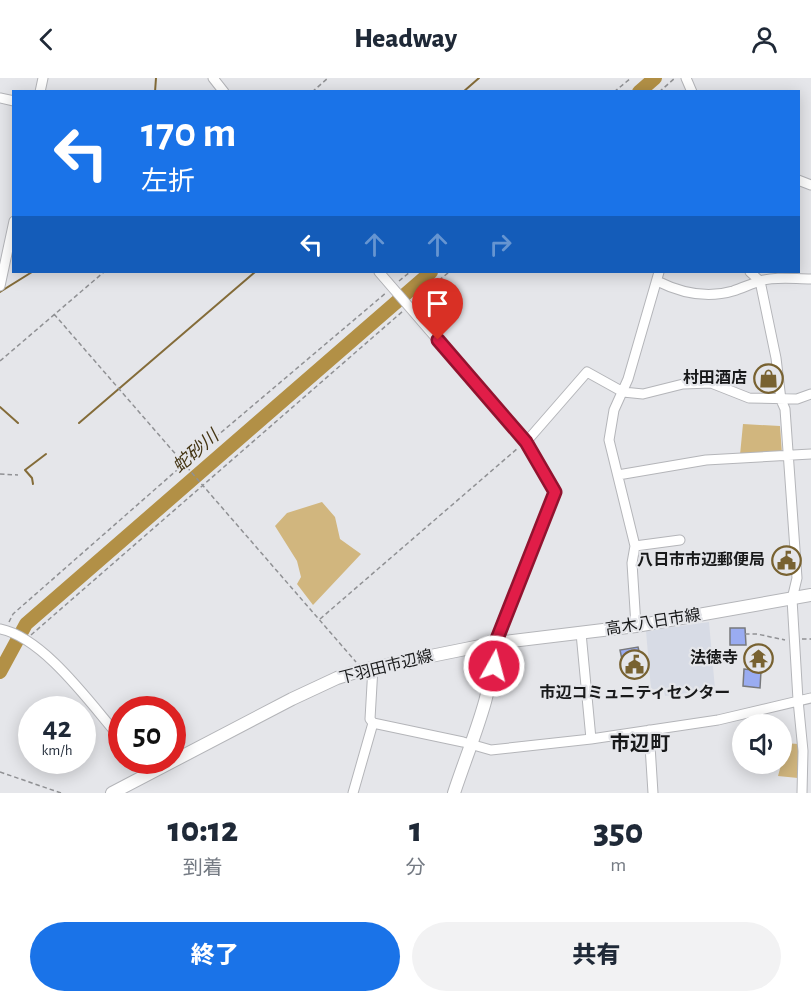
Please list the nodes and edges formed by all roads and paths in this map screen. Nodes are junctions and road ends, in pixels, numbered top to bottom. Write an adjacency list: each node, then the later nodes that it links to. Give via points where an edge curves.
1 (213, 78): 5 (street)
2 (328, 78): 6 (path)
3 (631, 78): 7 (path)
4 (675, 78): 8 (path)
5 (222, 90)
6 (314, 90)
7 (616, 90)
8 (661, 90)
9 (12, 230): 18 (street)
10 (103, 273): 21 (path)
11 (380, 273): 19 (street)
12 (409, 273): 19 (path)
13 (447, 273): 20 (path)
14 (751, 273): 17 (street)
15 (658, 276): 17 (street, via 683,292 708,295 731,292); 23 (street)
16 (811, 279): 17 (street)
17 (760, 281): 25 (street)
18 (0, 286)
19 (394, 289): 20 (street); 29 (path)
20 (406, 304): 26 (street); 33 (path)
21 (54, 314): 22 (path); 29 (path)
22 (0, 361)
23 (623, 392): 25 (street, via 643,394 683,384 711,383 748,398); 26 (street, via 587,372); 31 (street, via 614,410 609,440)
24 (811, 394): 25 (street)
25 (781, 400): 28 (street)
26 (526, 442): 38 (path); 45 (street, via 555,492)
27 (811, 454): 28 (street)
28 (788, 456): 31 (street, via 695,461); 37 (street, via 797,578)
29 (186, 465): 33 (path); 40 (path, via 13,614)
30 (0, 474): 32 (path)
31 (618, 475): 35 (street)
32 (18, 476)
33 (203, 484): 38 (path); 43 (path)
34 (680, 540): 35 (street)
35 (635, 546): 39 (street, via 632,562)
36 (811, 595): 37 (main road, 高木八日市線)
37 (792, 599): 39 (main road, 高木八日市線); 44 (street)
38 (319, 620): 46 (path)
39 (636, 626): 41 (main road, 高木八日市線)
40 (5, 631): 43 (street)
41 (581, 633): 45 (main road, 高木八日市線); 52 (street)
42 (745, 634): 44 (path)
43 (25, 638): 50 (street, via 54,663)
44 (795, 642): 48 (street)
45 (495, 644): 46 (main road, 下羽田市辺線); 53 (main road, via 489,689)
46 (368, 668): 49 (street); 54 (main road, 下羽田市辺線, via 292,699)
47 (811, 698): 48 (street)
48 (798, 700): 51 (street, via 718,720); 62 (street)
49 (373, 723): 53 (street); 59 (street)
50 (108, 724)
51 (649, 730): 52 (street); 61 (street)
52 (591, 739): 53 (street, via 491,750)
53 (470, 744): 60 (main road)
54 (186, 755)
55 (0, 772): 57 (path)
56 (149, 774): 58 (main road, 下羽田市辺線)
57 (61, 793)
58 (112, 793)
59 (353, 793)
60 (454, 793)
61 (653, 793)
62 (802, 793)

